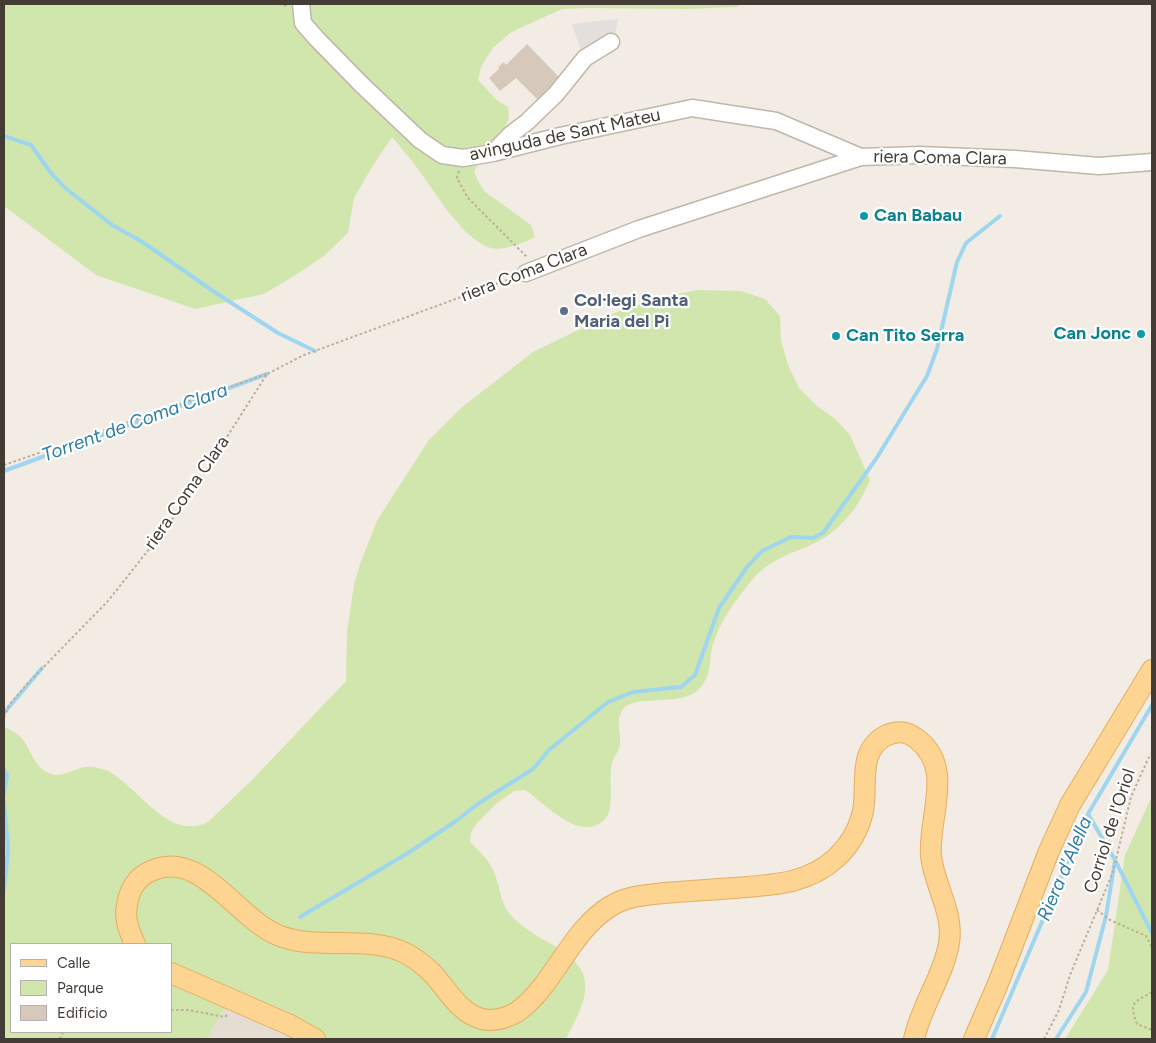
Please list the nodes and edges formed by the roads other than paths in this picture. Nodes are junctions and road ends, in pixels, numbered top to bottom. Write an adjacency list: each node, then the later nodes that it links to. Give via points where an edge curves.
1 (301, 4): 3 (street, avinguda de Sant Mateu, via 303,23 420,140 442,155 463,158)
2 (612, 42): 3 (street, via 586,58 556,94)
3 (493, 153): 4 (street, avinguda de Sant Mateu, via 692,108 776,121)
4 (861, 157): 5 (street, riera Coma Clara, via 918,154 1099,166); 6 (street, riera Coma Clara, via 639,229)
5 (1152, 162)
6 (532, 270)
7 (1152, 670): 12 (main road, via 1070,805 1052,842)
8 (135, 943): 11 (main road, via 126,920 126,910 135,883 152,870 187,868 213,883 247,916 272,933 300,942 397,949 420,962 465,1010 484,1019 505,1017 524,1007 588,924 620,901 648,894 788,883 811,876 837,858 853,838 863,812 865,770 873,746 889,734 905,732 930,751 935,762 938,792 932,856 948,913 950,933 946,956)
9 (172, 973): 10 (main road)
10 (316, 1039)
11 (914, 1039)
12 (974, 1039)

